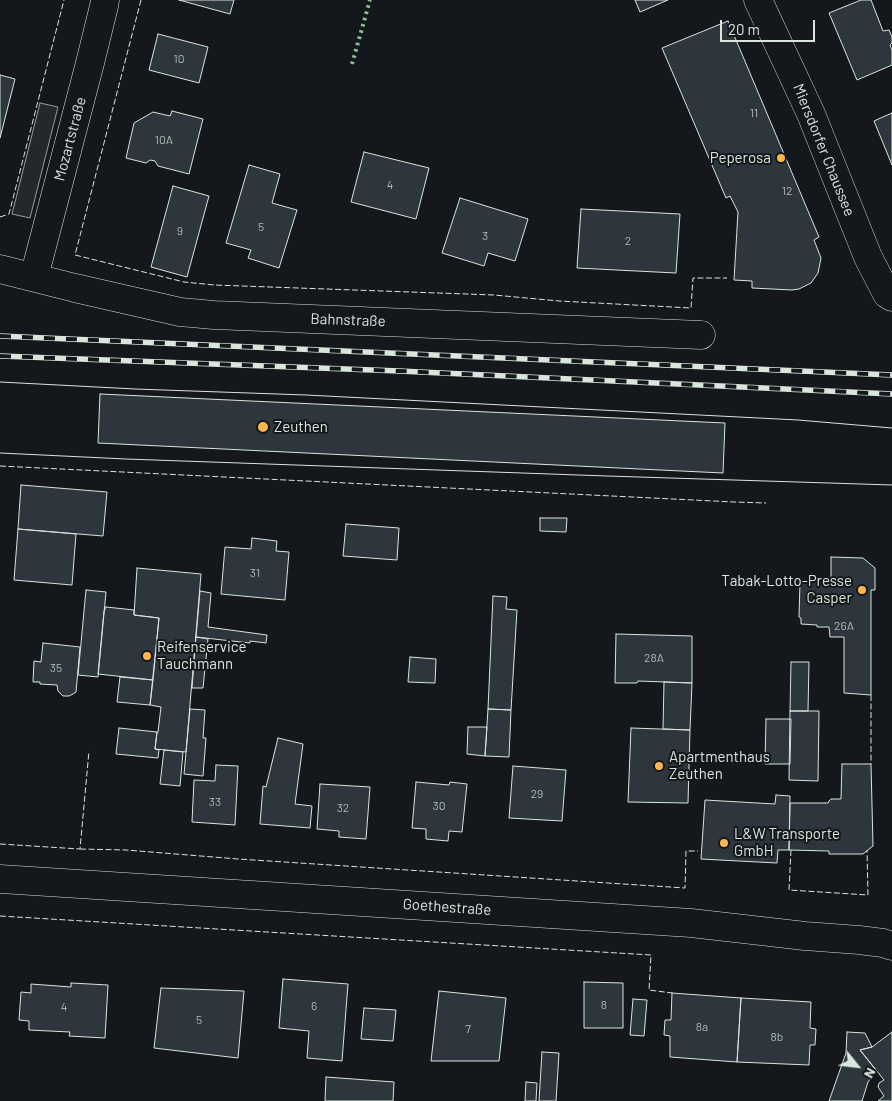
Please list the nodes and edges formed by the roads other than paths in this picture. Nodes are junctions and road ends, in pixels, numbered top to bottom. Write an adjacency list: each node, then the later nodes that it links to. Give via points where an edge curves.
1 (758, 0): 5 (street, Miersdorfer Chaussee, via 811,114 868,257 887,294)
2 (105, 3): 4 (street, Mozartstraße)
3 (0, 269): 4 (street, Bahnstraße)
4 (34, 277): 6 (street, Bahnstraße, via 180,312 214,315)
5 (892, 297)
6 (701, 335)
7 (0, 879): 8 (street, Goethestraße, via 691,923)
8 (892, 946)

